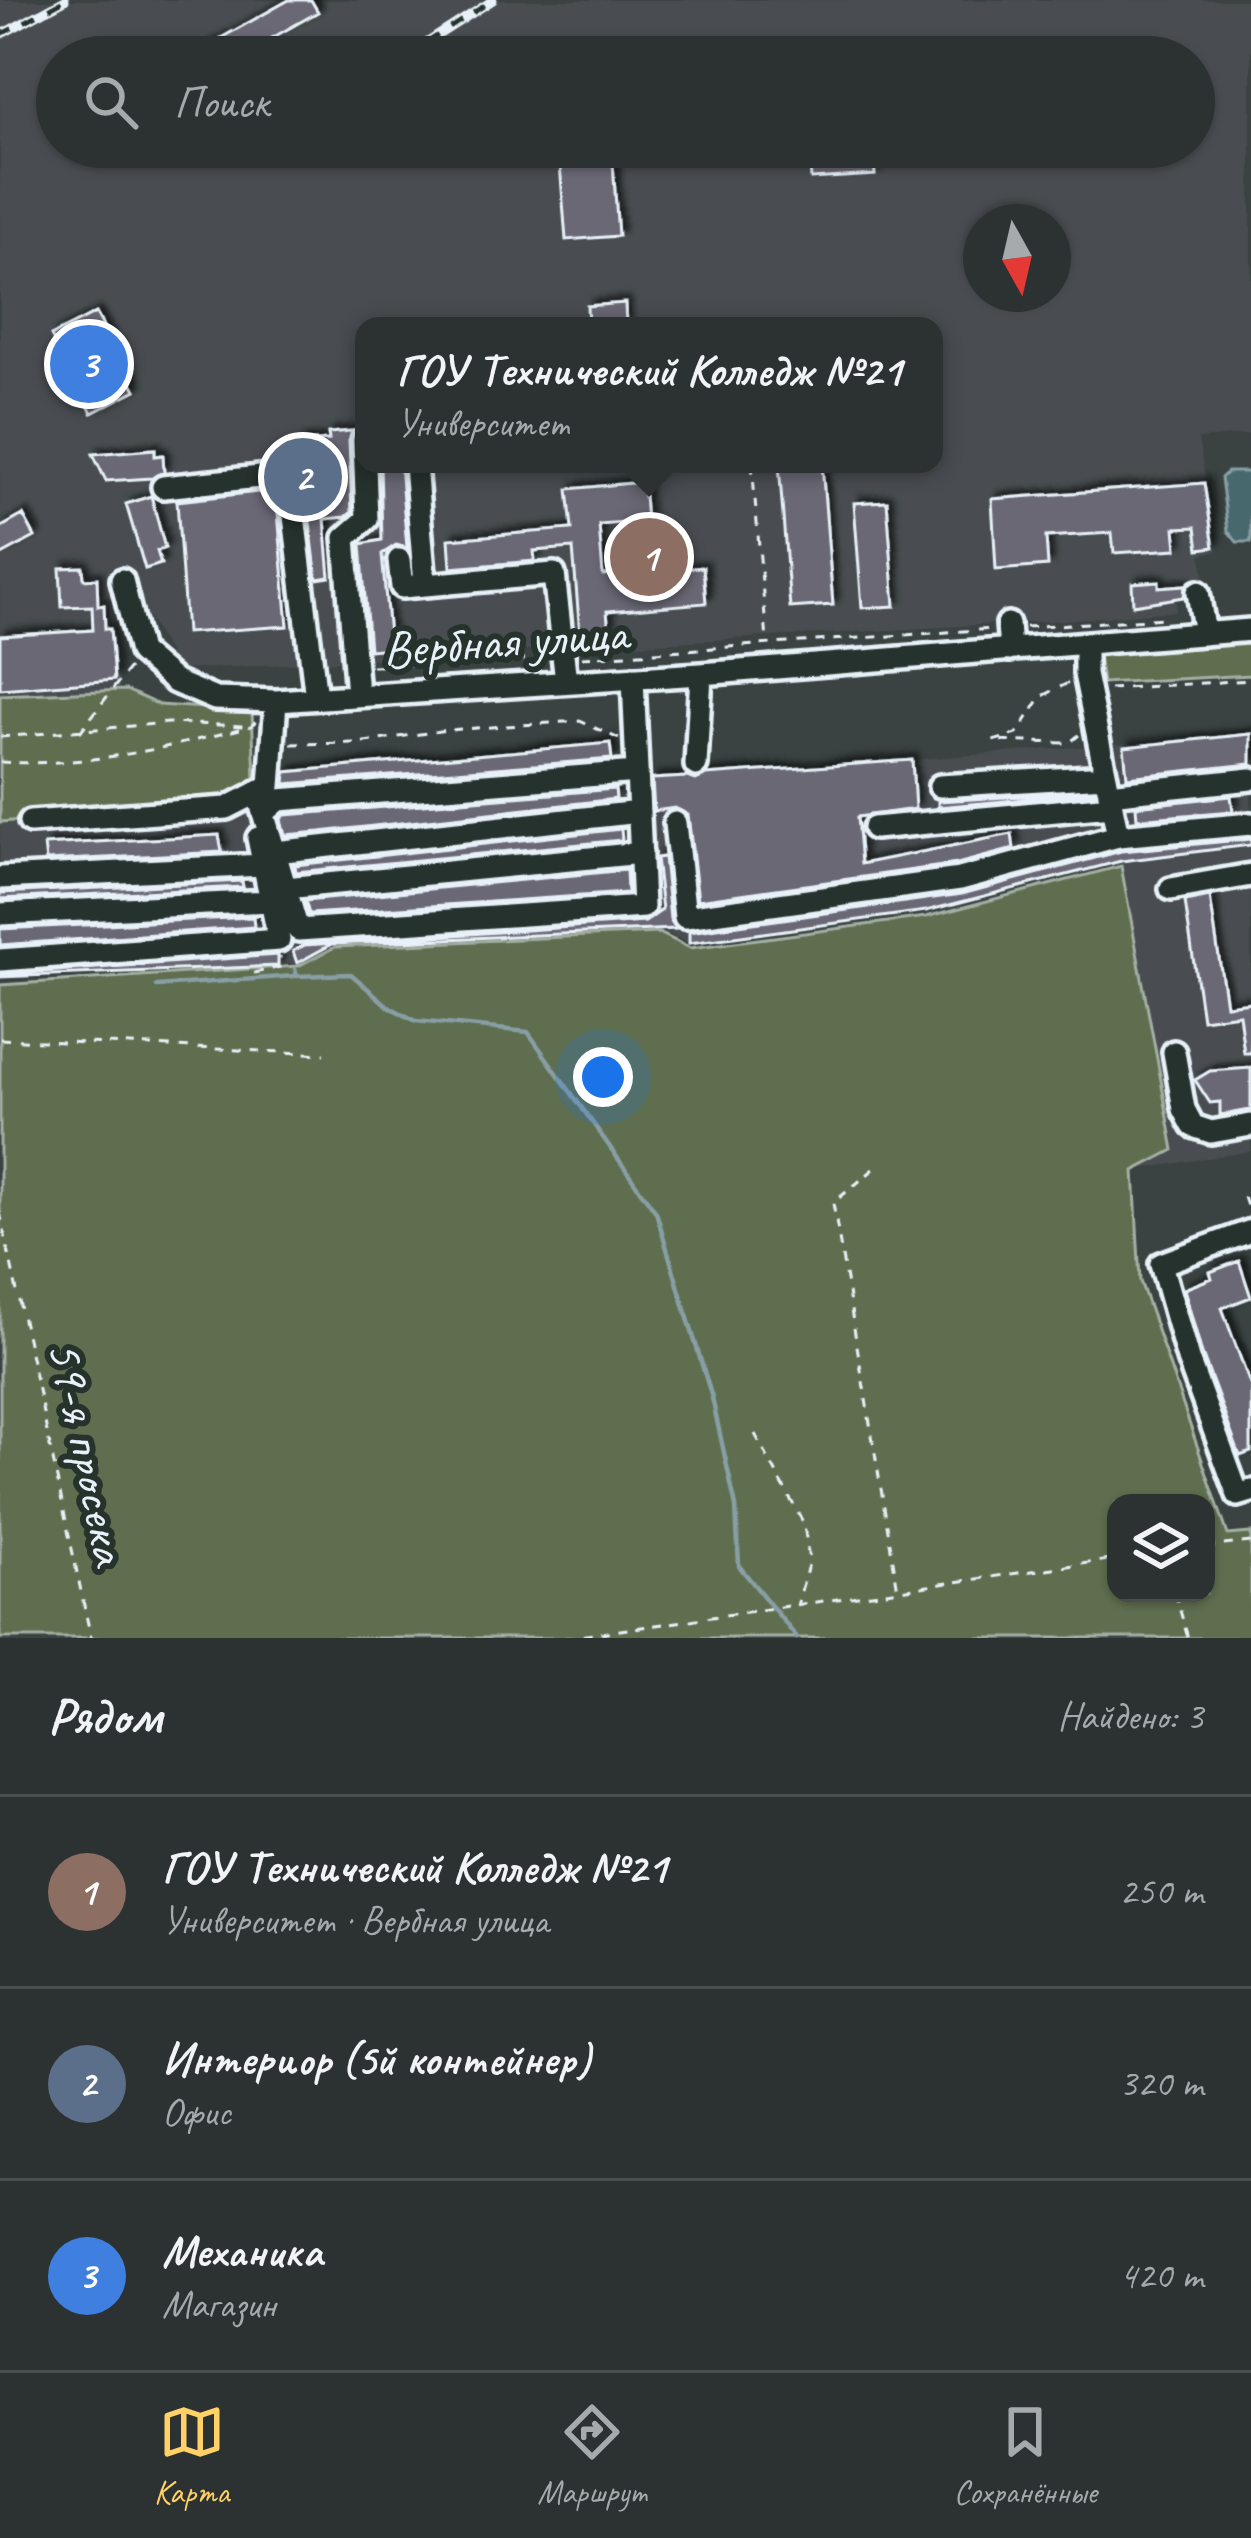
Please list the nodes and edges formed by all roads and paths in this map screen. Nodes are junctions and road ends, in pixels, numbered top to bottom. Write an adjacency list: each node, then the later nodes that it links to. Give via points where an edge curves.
1 (364, 473): 16 (street, via 368,519 345,538)
2 (416, 473): 7 (street)
3 (753, 473): 12 (path)
4 (163, 487): 23 (street, via 289,474)
5 (399, 560): 7 (street, via 401,587)
6 (122, 580): 14 (street)
7 (425, 585): 15 (street, via 554,574)
8 (1198, 592): 9 (street)
9 (1203, 625): 10 (street, Вербная улица); 11 (path); 13 (street, Вербная улица)
10 (1251, 630)
11 (1009, 634): 12 (path); 13 (street, Вербная улица); 17 (street, Вербная улица)
12 (767, 643): 15 (path)
13 (1085, 645): 21 (street)
14 (140, 652): 24 (street, Вербная улица, via 175,682 215,699); 27 (path)
15 (563, 658): 16 (path); 20 (street)
16 (356, 666): 22 (street)
17 (700, 674): 18 (street, Вербная улица); 32 (street)
18 (633, 678): 20 (street, Вербная улица); 33 (street)
19 (1251, 680): 21 (path)
20 (566, 682): 22 (street, Вербная улица)
21 (1087, 682): 25 (street); 25 (path, via 1041,697 1017,734 993,741 1069,743)
22 (357, 695): 23 (street, Вербная улица)
23 (316, 698): 24 (street, Вербная улица)
24 (276, 701): 26 (path); 30 (street)
25 (1095, 724): 36 (street)
26 (251, 726): 27 (path); 31 (path, via 163,750)
27 (80, 732): 28 (path)
28 (0, 737)
29 (619, 739): 30 (path, via 580,721)
30 (272, 744): 37 (street, via 270,786)
31 (0, 762)
32 (696, 765)
33 (637, 772): 37 (street); 38 (street)
34 (1251, 779): 36 (street)
35 (940, 786): 36 (street)
36 (1109, 792): 42 (street); 43 (street)
37 (257, 801): 39 (street); 45 (street)
38 (639, 812): 44 (street); 45 (street)
39 (30, 823)
40 (674, 823): 43 (street, via 686,917 960,879)
41 (1251, 824): 43 (street)
42 (874, 828)
43 (1118, 836)
44 (641, 853): 49 (street); 49 (street, via 644,907 298,931)
45 (269, 858): 47 (street); 49 (street)
46 (1251, 875): 48 (street)
47 (0, 878)
48 (1171, 889)
49 (278, 895): 50 (street); 51 (street, via 279,940)
50 (0, 914)
51 (0, 960)
52 (281, 965): 53 (path)
53 (254, 973)
54 (0, 1039): 56 (path)
55 (1174, 1052): 57 (street, via 1193,1126 1211,1132)
56 (325, 1054)
57 (1251, 1125)
58 (874, 1169): 68 (path, via 833,1203)
59 (1244, 1198): 61 (path)
60 (0, 1211): 71 (path, 59-я просека)
61 (1251, 1216)
62 (1251, 1231): 64 (street, via 1161,1264 1238,1495)
63 (755, 1434): 70 (path, via 804,1524 809,1561)
64 (1251, 1490)
65 (1251, 1542): 66 (path)
66 (1215, 1546)
67 (1107, 1560): 68 (path)
68 (898, 1592): 70 (path)
69 (1177, 1602): 73 (path)
70 (796, 1607): 72 (path)
71 (91, 1638)
72 (565, 1638)
73 (1188, 1638)

